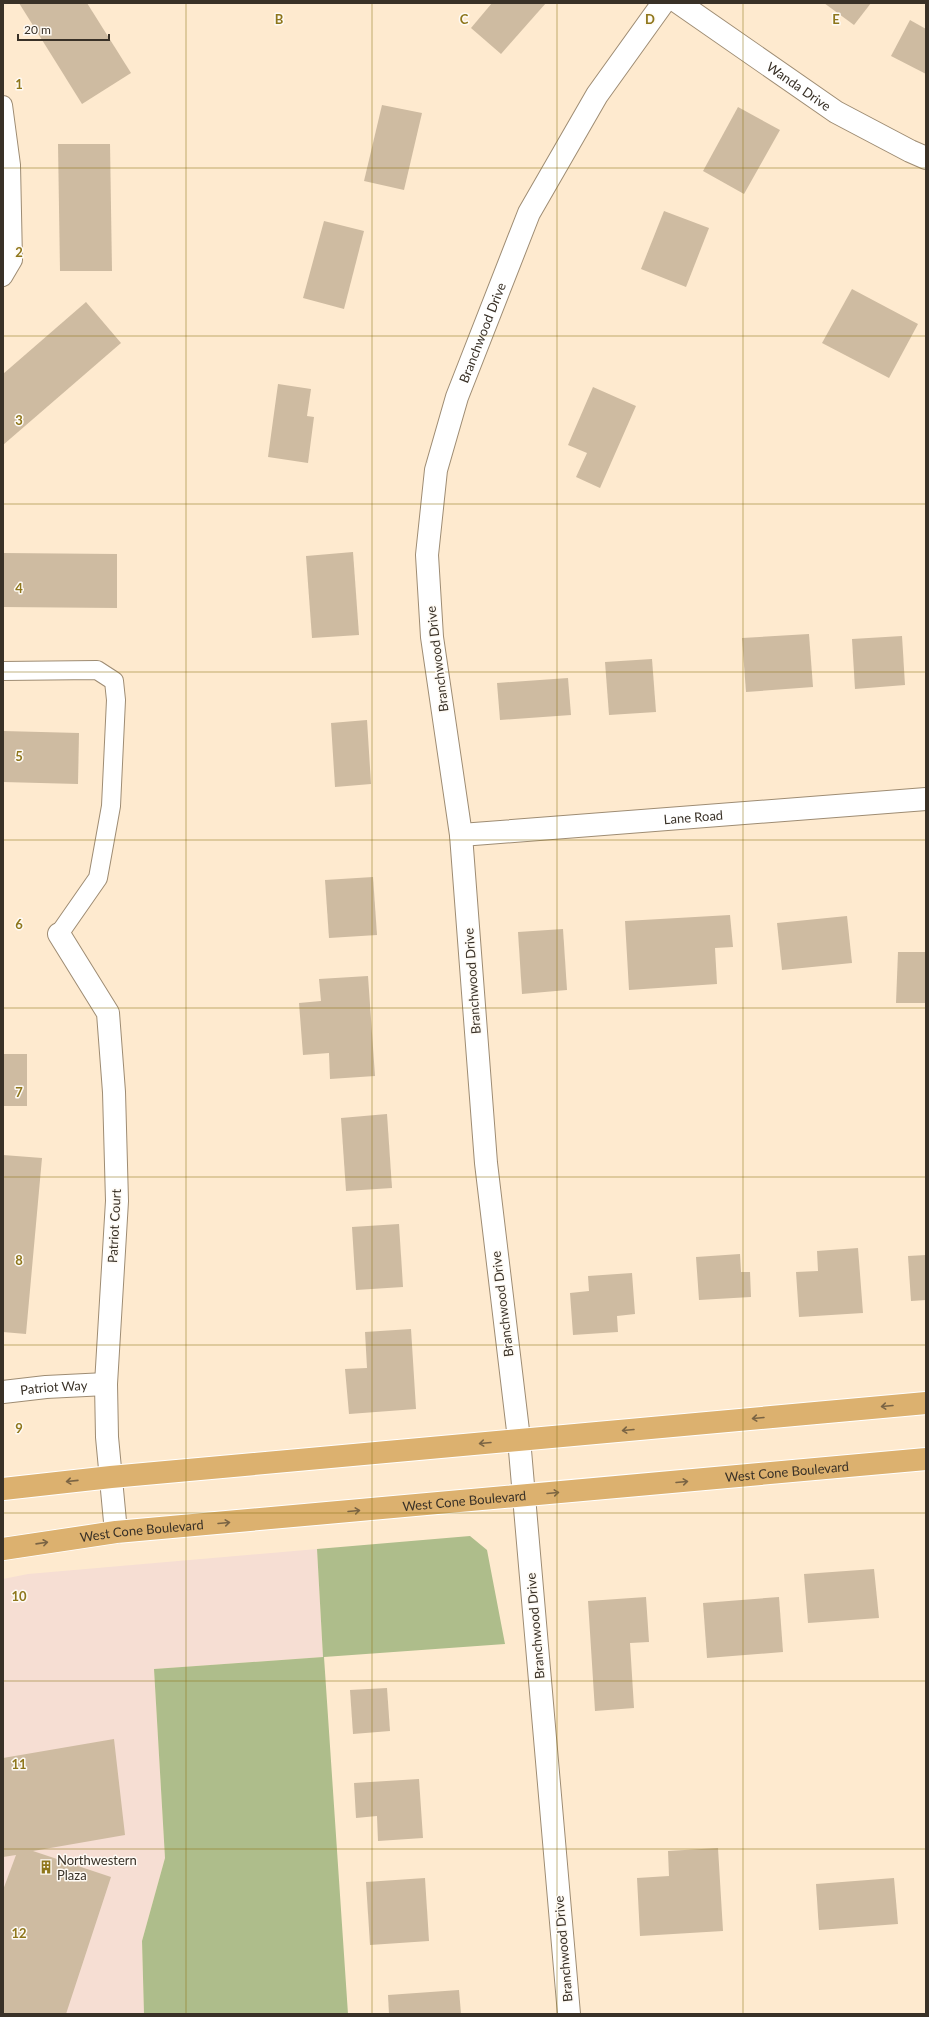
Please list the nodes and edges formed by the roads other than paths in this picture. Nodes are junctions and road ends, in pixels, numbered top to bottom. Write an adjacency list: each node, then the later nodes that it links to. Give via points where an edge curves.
1 (663, 3): 9 (street, Branchwood Drive, via 597,95 529,213 457,397 436,470 427,555 432,638)
2 (679, 3): 4 (street, Wanda Drive, via 836,112)
3 (3, 105): 5 (lane)
4 (926, 158)
5 (7, 167): 6 (lane, via 13,260)
6 (3, 277)
7 (3, 671): 10 (lane, via 97,670 114,681 116,700 111,806 98,878)
8 (926, 800): 9 (street, Lane Road)
9 (461, 835): 14 (street, Branchwood Drive, via 486,1162)
10 (58, 934): 11 (street, Patriot Court, via 108,1013 114,1092 117,1201 107,1333)
11 (106, 1384): 12 (street, Patriot Way); 16 (street, Patriot Court)
12 (3, 1392)
13 (926, 1403): 14 (main road, one-way to 14)
14 (518, 1440): 16 (main road, one-way to 16); 18 (street, Branchwood Drive)
15 (926, 1459): 18 (main road, West Cone Boulevard, one-way to 15)
16 (111, 1476): 17 (main road, one-way to 17); 19 (street, Patriot Court)
17 (3, 1489)
18 (523, 1496): 19 (main road, West Cone Boulevard, one-way to 18); 21 (street, Branchwood Drive)
19 (116, 1532): 20 (main road, West Cone Boulevard, one-way to 19)
20 (3, 1549)
21 (569, 2014)

